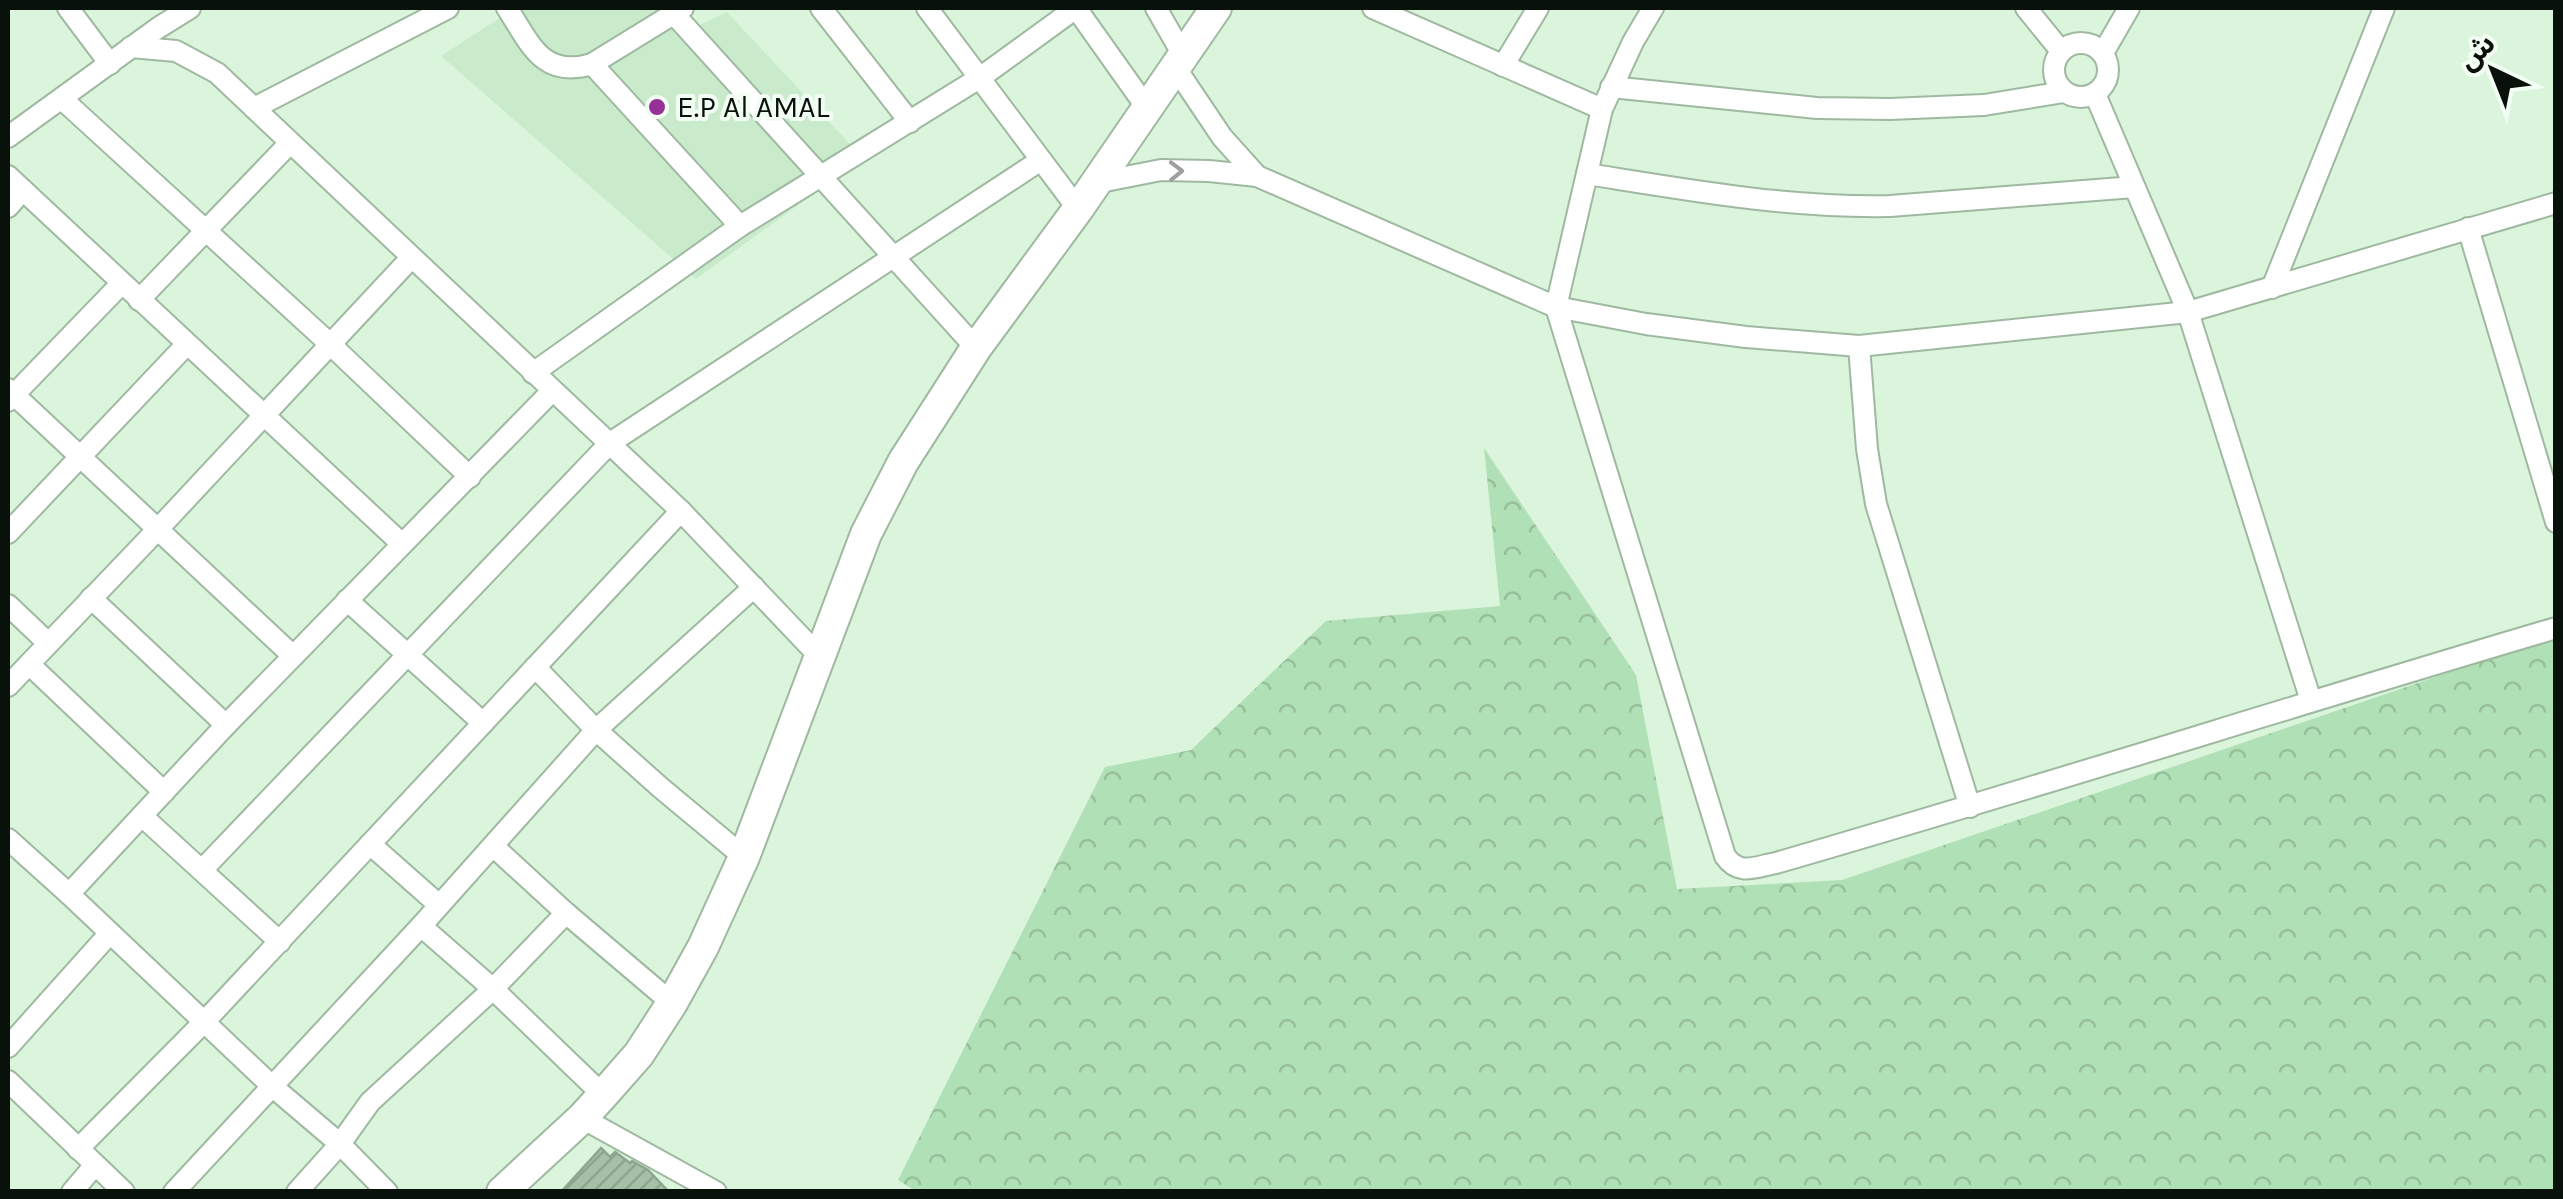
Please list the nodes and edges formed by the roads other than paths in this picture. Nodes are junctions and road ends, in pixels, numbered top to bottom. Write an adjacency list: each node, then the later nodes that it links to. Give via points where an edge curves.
1 (68, 8): 21 (street)
2 (190, 8): 17 (street)
3 (448, 8): 29 (street)
4 (507, 8): 22 (street, via 546,62 562,69)
5 (821, 8): 32 (street)
6 (927, 8): 24 (street)
7 (1076, 8): 24 (street); 30 (street)
8 (1156, 8): 20 (street)
9 (1216, 8): 20 (main road)
10 (1538, 8): 23 (street)
11 (1653, 8): 25 (street)
12 (2026, 8): 18 (street)
13 (2128, 8): 19 (street)
14 (2384, 8): 50 (street)
15 (1379, 9): 23 (street)
16 (678, 11): 22 (street); 38 (street)
17 (131, 47): 21 (street); 29 (street, via 194,59)
18 (2061, 50): 19 (street, via 2090,44); 26 (street, via 2055,80)
19 (2103, 53): 27 (street, via 2106,83)
20 (1179, 61): 30 (main road); 37 (street, via 1222,137)
21 (110, 64): 28 (street)
22 (592, 64): 44 (street)
23 (1503, 66): 31 (street)
24 (981, 77): 32 (street); 35 (street)
25 (1611, 87): 26 (street, via 1890,109 1984,105); 31 (street)
26 (2064, 92): 27 (street)
27 (2094, 94): 40 (street)
28 (62, 98): 33 (street); 46 (street)
29 (254, 108): 34 (street)
30 (1147, 108): 41 (main road)
31 (1602, 109): 36 (street)
32 (910, 122): 38 (street)
33 (8, 137)
34 (289, 144): 46 (street); 47 (street)
35 (1041, 160): 41 (street); 48 (street)
36 (1588, 174): 40 (street, via 1736,198 1855,207); 52 (street)
37 (1258, 176): 41 (street, one-way to 37, via 1161,170); 52 (street)
38 (821, 178): 44 (street); 48 (street)
39 (15, 183): 43 (street); 49 (street)
40 (2134, 188): 53 (street)
41 (1086, 196): 57 (main road)
42 (2556, 203): 45 (street)
43 (8, 207)
44 (740, 226): 58 (street)
45 (2468, 228): 50 (street); 66 (street)
46 (206, 230): 51 (street); 55 (street)
47 (411, 258): 55 (street); 58 (street)
48 (892, 258): 57 (street); 62 (street)
49 (121, 284): 51 (street); 60 (street)
50 (2272, 288): 53 (street)
51 (139, 300): 54 (street)
52 (1556, 307): 56 (street, via 1746,337); 87 (street, via 1730,863 1744,870 1776,863)
53 (2188, 312): 56 (street); 82 (street)
54 (187, 344): 61 (street); 63 (street)
55 (330, 344): 61 (street); 64 (street)
56 (1859, 346): 87 (street, via 1876,504)
57 (976, 348): 78 (main road, via 885,496)
58 (532, 372): 59 (street)
59 (552, 391): 62 (street); 64 (street)
60 (10, 395): 63 (street)
61 (263, 415): 67 (street); 69 (street)
62 (610, 443): 65 (street); 76 (street)
63 (79, 457): 67 (street); 68 (street)
64 (470, 477): 69 (street)
65 (681, 511): 70 (street); 80 (street)
66 (2556, 522)
67 (158, 529): 71 (street); 77 (street)
68 (8, 534)
69 (402, 544): 72 (street)
70 (754, 587): 78 (street); 85 (street)
71 (91, 598): 75 (street); 84 (street)
72 (347, 600): 76 (street); 77 (street)
73 (8, 604): 75 (street)
74 (2556, 628): 82 (street)
75 (48, 643): 79 (street)
76 (408, 655): 83 (street); 93 (street)
77 (294, 656): 84 (street)
78 (820, 657): 92 (main road)
79 (29, 664): 81 (street); 86 (street)
80 (535, 667): 83 (street); 85 (street)
81 (8, 686)
82 (2311, 700): 87 (street)
83 (482, 724): 89 (street)
84 (226, 725): 86 (street)
85 (596, 730): 90 (street); 92 (street)
86 (164, 792): 88 (street)
87 (1970, 807)
88 (142, 816): 93 (street); 94 (street)
89 (370, 844): 95 (street); 99 (street)
90 (493, 846): 95 (street); 96 (street)
91 (11, 851): 94 (street)
92 (744, 857): 101 (main road)
93 (202, 870): 99 (street)
94 (69, 894): 98 (street)
95 (439, 906): 97 (street)
96 (566, 913): 100 (street); 101 (street)
97 (421, 926): 100 (street); 105 (street)
98 (110, 933): 102 (street); 103 (street)
99 (280, 942): 102 (street)
100 (493, 989): 106 (street); 108 (street, via 370,1102)
101 (672, 1003): 106 (main road)
102 (205, 1021): 105 (street); 109 (street)
103 (8, 1047)
104 (8, 1081): 109 (street)
105 (273, 1087): 108 (street); 113 (street)
106 (603, 1095): 107 (main road)
107 (582, 1118): 116 (main road); 117 (street)
108 (340, 1144): 114 (street); 115 (street)
109 (78, 1149): 110 (street)
110 (95, 1165): 111 (street); 112 (street)
111 (72, 1192)
112 (124, 1192)
113 (174, 1192)
114 (297, 1192)
115 (386, 1192)
116 (502, 1192)
117 (716, 1192)

